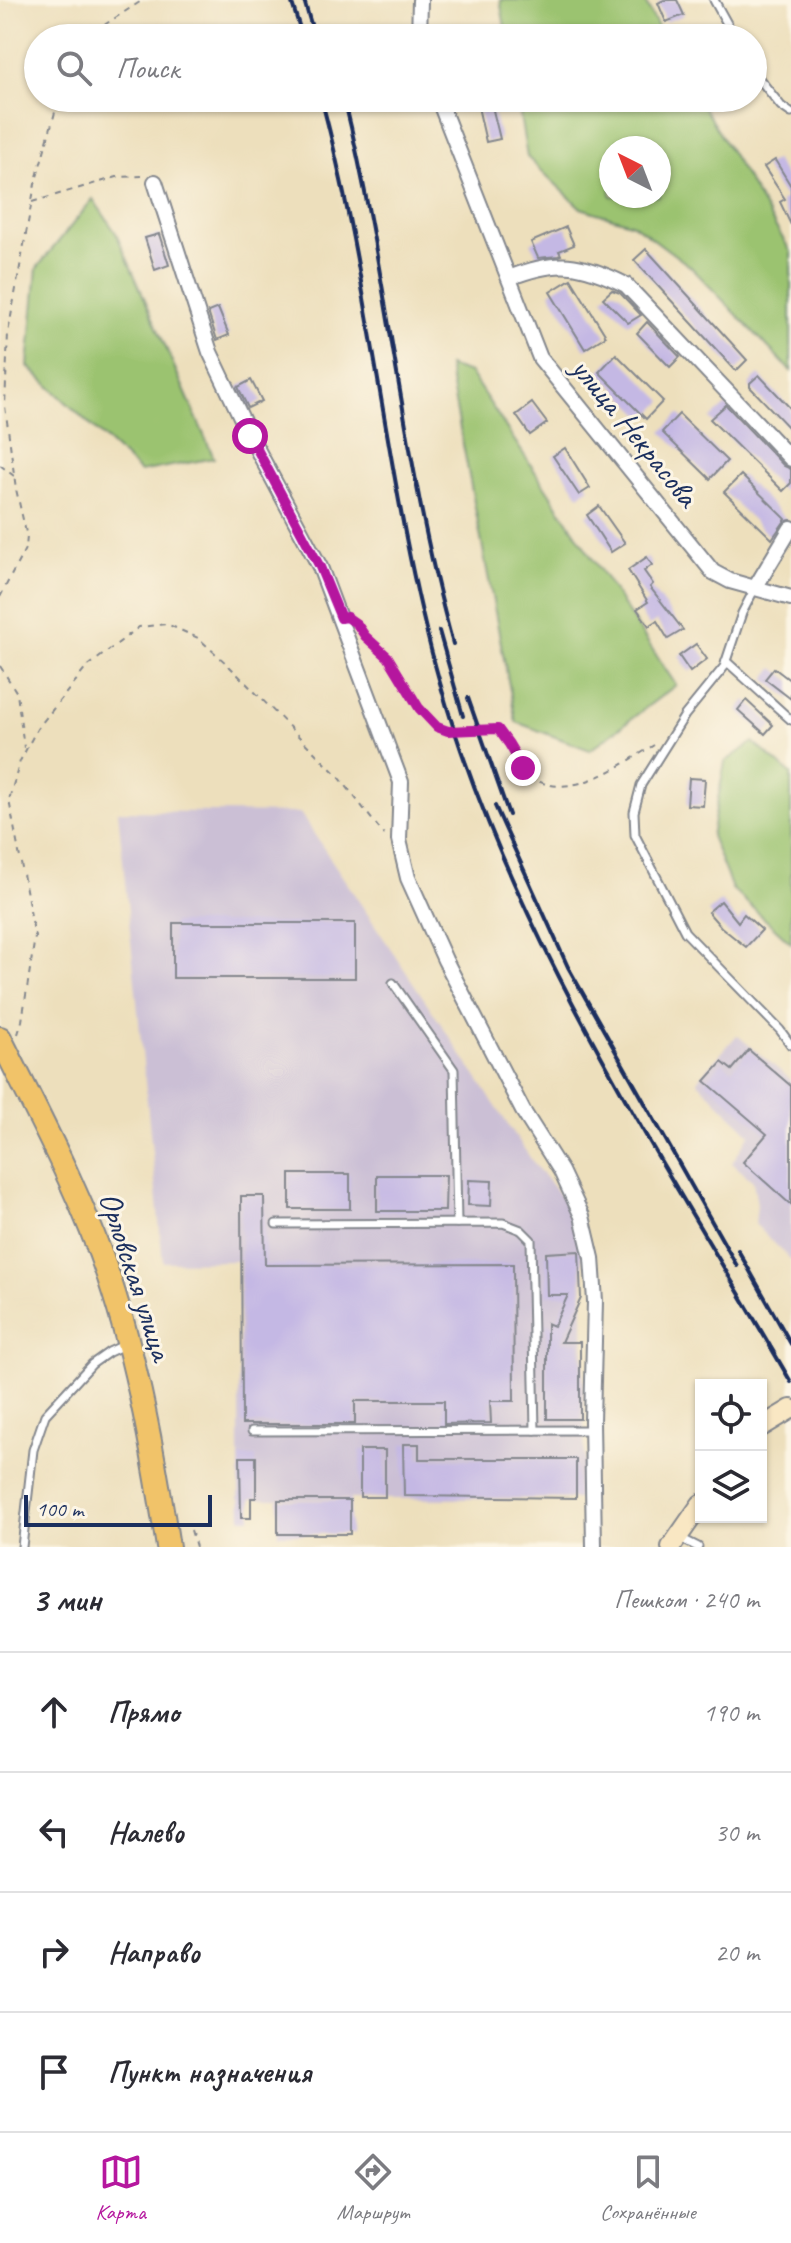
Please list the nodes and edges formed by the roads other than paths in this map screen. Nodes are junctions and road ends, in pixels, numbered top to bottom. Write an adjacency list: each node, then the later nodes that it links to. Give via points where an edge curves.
1 (420, 0): 3 (street)
2 (714, 0): 4 (lane)
3 (419, 24)
4 (727, 24)
5 (767, 89): 7 (lane)
6 (444, 112): 9 (street, улица Некрасова)
7 (791, 113)
8 (155, 182): 23 (street, via 210,352 320,567 401,782 399,840 408,878 452,974 582,1216 595,1301)
9 (509, 278): 10 (street, via 564,263 595,269 626,285); 12 (street, улица Некрасова, via 540,358 700,558 730,581)
10 (791, 459)
11 (791, 528): 12 (street)
12 (757, 588): 13 (street, улица Некрасова); 14 (lane, via 742,613)
13 (791, 598)
14 (726, 661): 15 (lane); 17 (lane, via 641,785 635,835 685,932)
15 (790, 718)
16 (393, 983): 19 (lane, via 454,1070)
17 (791, 1045)
18 (5, 1048): 21 (main road, Орловская улица, via 75,1191)
19 (457, 1223): 20 (lane); 22 (lane, via 503,1223 531,1240)
20 (276, 1224)
21 (127, 1344): 27 (lane, via 100,1357 45,1415 33,1450); 28 (main road, Орловская улица, via 151,1441)
22 (535, 1430): 23 (lane); 24 (lane)
23 (592, 1430): 29 (street)
24 (252, 1431)
25 (695, 1513): 26 (main road)
26 (675, 1542): 30 (lane)
27 (22, 1547)
28 (168, 1547)
29 (594, 1547)
30 (698, 1547)

